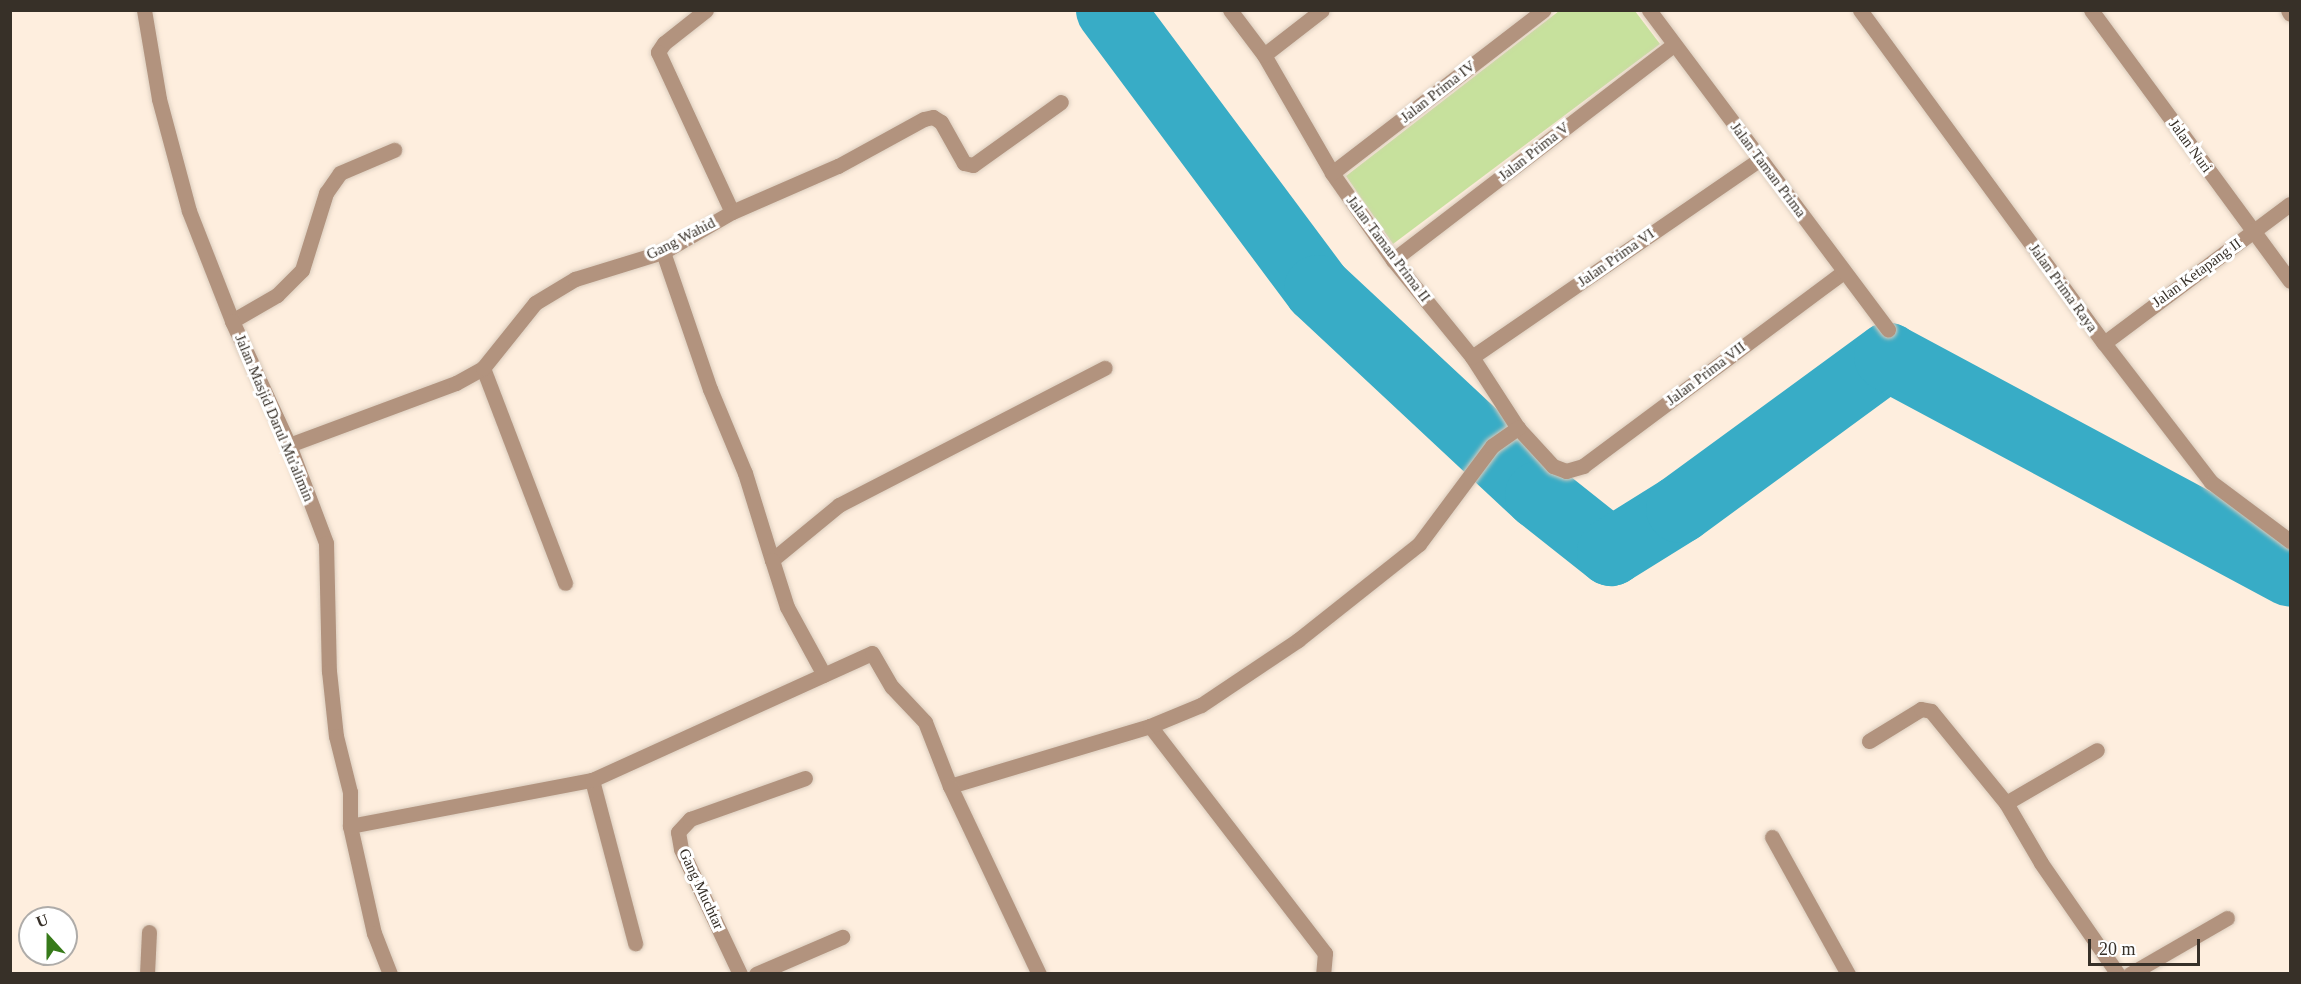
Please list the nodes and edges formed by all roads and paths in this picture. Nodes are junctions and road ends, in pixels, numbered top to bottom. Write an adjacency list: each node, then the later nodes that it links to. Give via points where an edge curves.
1 (144, 10): 22 (street, Jalan Masjid Darul Mu'alimin, via 159,99 189,211)
2 (706, 10): 16 (street, via 658,52)
3 (1230, 10): 10 (street, Jalan Taman Prima II)
4 (1322, 10): 10 (street)
5 (1544, 10): 14 (street, Jalan Prima IV)
6 (1649, 10): 9 (street, Jalan Taman Prima)
7 (1860, 10): 24 (street, Jalan Prima Raya)
8 (2091, 10): 17 (street, Jalan Nuri)
9 (1674, 44): 13 (street, Jalan Taman Prima); 19 (street, Jalan Prima V)
10 (1264, 56): 14 (street, Jalan Taman Prima II)
11 (1061, 102): 16 (street, Gang Wahid, via 973,165 964,163 941,122 933,117 838,166)
12 (394, 150): 22 (street, via 340,173 326,193 302,270 277,295)
13 (1760, 159): 20 (street, Jalan Taman Prima); 25 (street, Jalan Prima VI)
14 (1332, 173): 19 (street, Jalan Taman Prima II)
15 (2290, 204): 17 (street, Jalan Ketapang II)
16 (732, 212): 18 (street, Gang Wahid)
17 (2254, 232): 21 (street, Jalan Nuri); 24 (street, Jalan Ketapang II)
18 (663, 252): 26 (street, Gang Wahid, via 575,279 535,303); 32 (street, via 710,389 745,472)
19 (1393, 260): 25 (street, Jalan Taman Prima II)
20 (1843, 272): 23 (street, Jalan Taman Prima); 30 (street, Jalan Prima VII, via 1583,466)
21 (2290, 281)
22 (232, 321): 29 (street, Jalan Masjid Darul Mu'alimin)
23 (1887, 330)
24 (2104, 344): 31 (street, Jalan Prima Raya, via 2211,482)
25 (1472, 357): 28 (street, Jalan Taman Prima II)
26 (483, 368): 29 (street, Gang Wahid, via 456,383); 33 (street)
27 (1104, 368): 32 (street, via 839,505)
28 (1518, 428): 30 (street, Jalan Taman Prima II, via 1553,466); 35 (street, via 1492,446 1419,544 1298,640 1201,705)
29 (289, 445): 42 (street, Jalan Masjid Darul Mu'alimin, via 326,543 329,671 336,736 350,792)
30 (1566, 471)
31 (2290, 541)
32 (772, 560): 34 (street, via 787,607)
33 (565, 584)
34 (824, 675): 39 (street); 40 (street, via 872,653 892,687 925,722)
35 (1150, 726): 40 (street); 53 (street, via 1325,953)
36 (1869, 741): 41 (street, via 1926,708)
37 (2097, 750): 41 (street)
38 (805, 778): 50 (street, Gang Muchtar, via 690,819 678,832 681,849)
39 (592, 780): 42 (street); 47 (street)
40 (950, 786): 52 (street)
41 (2006, 803): 55 (street, via 2041,862)
42 (350, 826): 49 (street, Jalan Masjid Darul Mu'alimin, via 375,933)
43 (1772, 837): 54 (street)
44 (2227, 918): 56 (street)
45 (149, 932): 48 (street)
46 (842, 938): 51 (street)
47 (635, 943)
48 (147, 974)
49 (390, 974)
50 (740, 974)
51 (756, 974)
52 (1039, 974)
53 (1323, 974)
54 (1848, 974)
55 (2118, 974)
56 (2130, 974)

